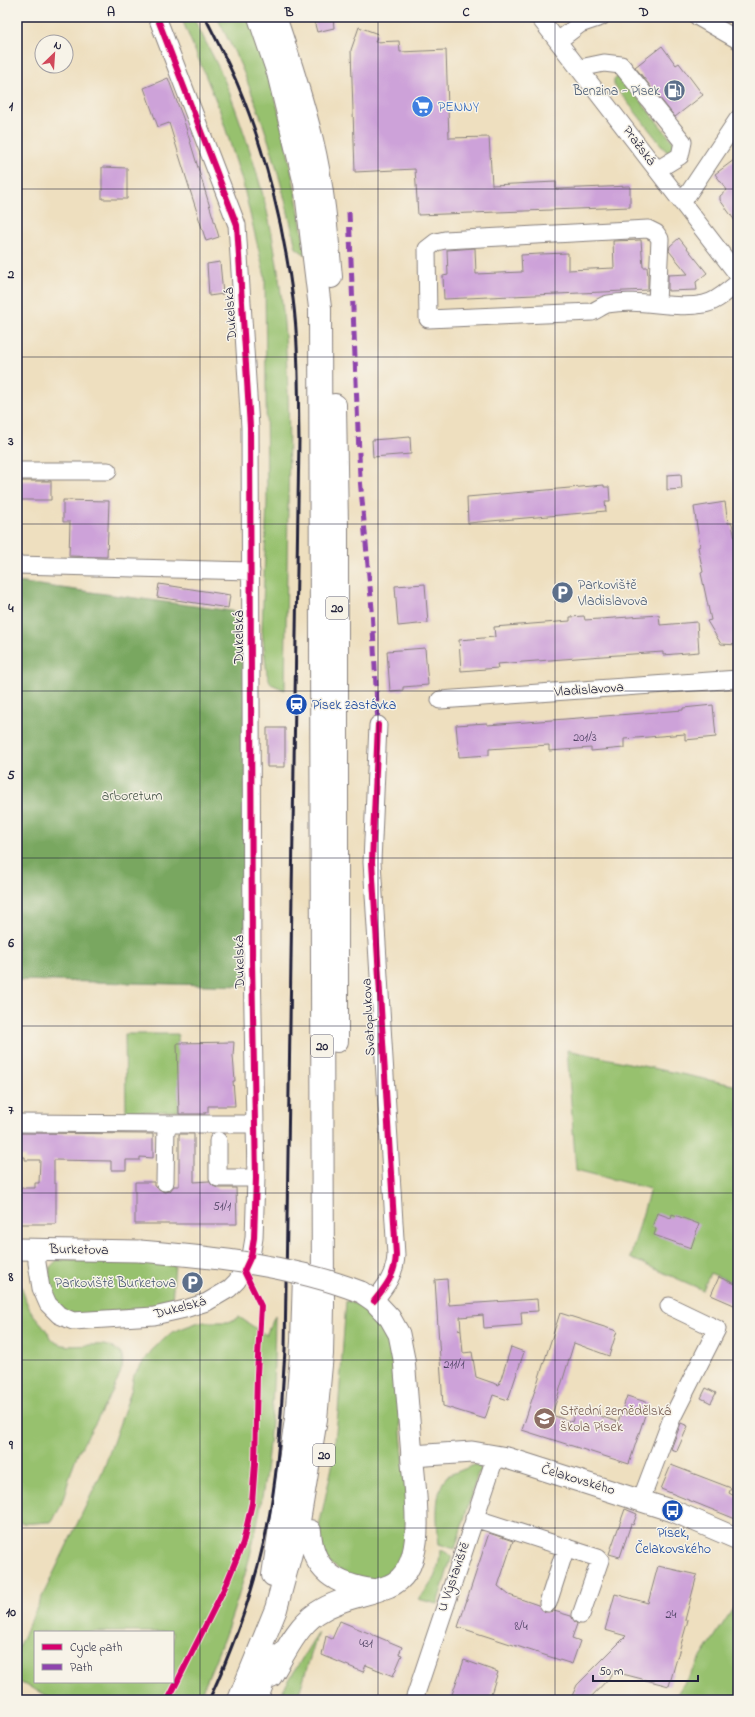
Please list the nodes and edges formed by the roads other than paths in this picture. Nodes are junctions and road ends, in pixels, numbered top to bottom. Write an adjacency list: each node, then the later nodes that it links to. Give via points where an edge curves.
1 (157, 17): 19 (street, Dukelská, via 237,225 250,427)
2 (259, 17): 43 (highway, 20, via 278,73 305,184 320,308 324,1305 316,1419 298,1527)
3 (275, 17): 37 (highway, 20, via 312,142 326,222 333,308 338,868 334,1348 329,1419)
4 (539, 17): 8 (street, Pražská)
5 (601, 17): 8 (street, via 580,24)
6 (698, 17): 7 (street)
7 (738, 40)
8 (558, 41): 9 (street, Pražská)
9 (580, 68): 11 (street, Pražská); 11 (street, via 604,63 620,64 683,142 680,156)
10 (738, 119): 12 (street)
11 (657, 170): 12 (street, Pražská)
12 (682, 203): 13 (street, Pražská)
13 (738, 275)
14 (738, 283): 15 (street, via 715,300 704,304 674,306)
15 (657, 303): 15 (street, via 607,304 592,312 428,319 427,249 436,242 445,240 648,229 656,233 660,239)
16 (17, 471): 17 (street)
17 (108, 471)
18 (17, 565): 19 (street)
19 (251, 571): 25 (street, Dukelská)
20 (738, 679): 21 (street, Vladislavova)
21 (440, 700)
22 (378, 725): 31 (street, Svatoplukova, via 372,862 396,1255 395,1268 385,1288)
23 (17, 1123): 24 (street)
24 (166, 1124): 25 (street); 28 (street)
25 (254, 1124): 27 (street, Dukelská)
26 (218, 1141): 27 (street, via 218,1178)
27 (256, 1178): 29 (street, Dukelská, via 254,1238 251,1256 244,1271 229,1289 207,1302 185,1309 154,1316 73,1321 59,1315 48,1304 41,1288 37,1263)
28 (165, 1182)
29 (27, 1249): 30 (main road, Burketova, bridge, via 140,1250 231,1260)
30 (304, 1275): 31 (main road, Burketova, bridge, via 334,1282); 43 (highway, via 296,1419 271,1589 256,1651)
31 (368, 1297): 34 (main road, via 390,1318 399,1334 404,1359)
32 (669, 1306): 35 (street, via 717,1329 672,1418)
33 (496, 1455): 34 (main road, Čelakovského, via 461,1452); 35 (main road, Čelakovského); 36 (street, U Výstaviště)
34 (412, 1456): 40 (highway, via 417,1539 413,1558 403,1576 391,1586)
35 (641, 1500): 38 (main road, Čelakovského)
36 (474, 1518): 39 (street); 44 (street, U Výstaviště)
37 (310, 1531): 40 (highway, via 315,1556 328,1573 338,1582); 43 (highway, 20, via 280,1635)
38 (738, 1539)
39 (566, 1548): 41 (street); 42 (street, via 600,1560)
40 (376, 1591): 43 (highway, via 350,1597 317,1613 302,1628)
41 (548, 1603)
42 (581, 1615)
43 (249, 1697)
44 (414, 1700)

